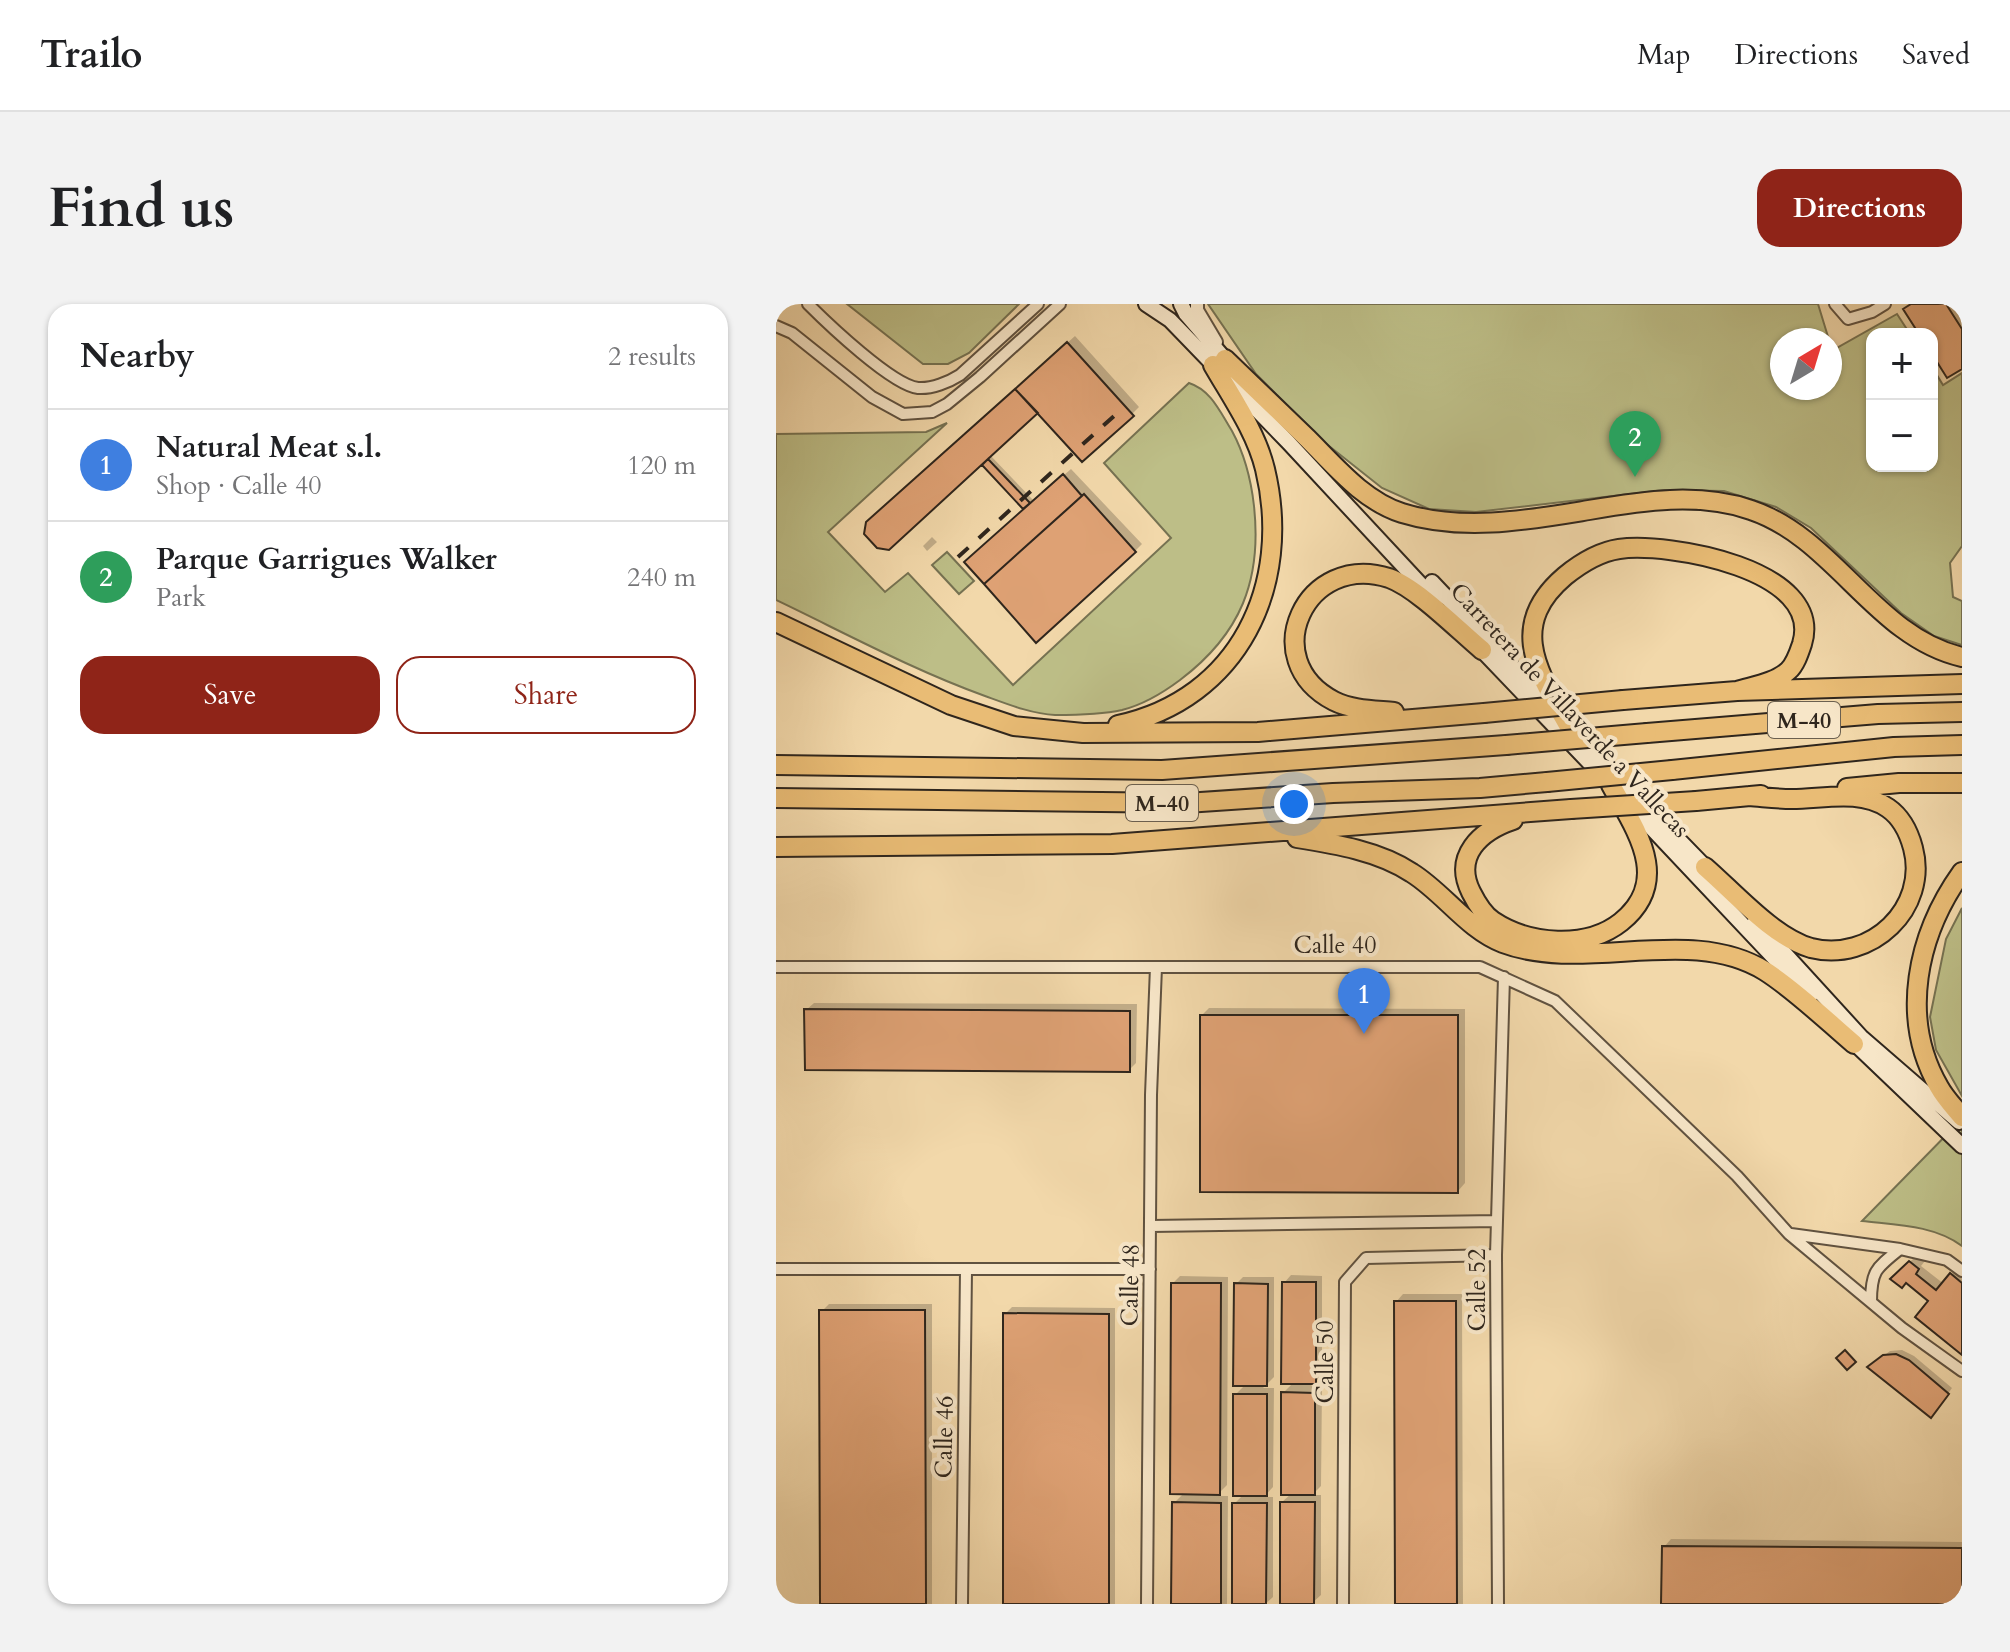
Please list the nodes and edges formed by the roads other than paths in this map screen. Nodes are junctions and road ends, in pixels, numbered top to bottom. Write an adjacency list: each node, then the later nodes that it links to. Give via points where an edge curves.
1 (808, 304): 2 (street, via 881,369 917,388 950,382)
2 (1038, 304)
3 (1060, 304): 9 (street, via 980,377 932,412 903,414 872,397)
4 (1146, 304): 10 (main road, Carretera de Villaverde a Vallecas)
5 (1181, 304): 10 (main road, Carretera de Villaverde a Vallecas)
6 (1197, 304): 10 (street)
7 (1835, 304): 8 (street, via 1848,319)
8 (1885, 304)
9 (776, 326)
10 (1219, 362): 12 (main road, Carretera de Villaverde a Vallecas); 13 (highway, via 1361,491 1401,513 1498,523 1661,501 1732,504 1805,538 1896,624 1942,653); 18 (main road, Carretera de Villaverde a Vallecas); 19 (highway, via 1265,467 1273,542 1262,602 1250,629 1204,685 1143,720)
11 (776, 622): 19 (highway, via 951,705 1014,726)
12 (1482, 650): 17 (highway, via 1413,592 1393,579 1366,572 1322,586 1296,623 1294,647 1300,668 1332,700 1354,708); 23 (main road, Carretera de Villaverde a Vallecas)
13 (1962, 657)
14 (1962, 684): 15 (highway)
15 (1737, 691): 17 (highway, bridge); 18 (highway, via 1790,670 1803,639 1795,604 1782,589 1741,566 1695,553 1618,549 1575,567 1544,597 1534,617 1538,671)
16 (1962, 712): 21 (highway, M-40, bridge, via 1878,714 1162,770)
17 (1449, 716): 19 (highway, via 1258,732)
18 (1569, 727): 29 (main road, Carretera de Villaverde a Vallecas)
19 (1083, 733)
20 (1962, 745): 25 (highway, M-40, bridge, via 1894,747 1480,788 1186,803)
21 (776, 765)
22 (1962, 783): 24 (highway)
23 (1611, 785): 26 (highway, via 1645,848 1648,870 1632,912 1595,936 1544,939 1514,932 1491,920 1468,885 1464,865 1473,843 1494,826); 34 (main road, Carretera de Villaverde a Vallecas)
24 (1749, 796): 26 (highway, bridge); 29 (highway, via 1863,797 1889,808 1908,831 1915,855 1915,883 1905,911 1866,944 1812,948 1783,936)
25 (776, 798)
26 (1544, 811): 27 (highway)
27 (1267, 833): 28 (highway, via 1112,844); 34 (highway, via 1351,847 1412,872 1473,925 1501,942 1544,954 1697,951 1731,958 1764,970)
28 (776, 847)
29 (1705, 867): 36 (main road, Carretera de Villaverde a Vallecas, via 1861,1037)
30 (1962, 872): 35 (highway, via 1921,957 1916,1026 1940,1088)
31 (776, 967): 32 (street, Calle 40)
32 (1156, 967): 33 (street, Calle 40, via 1460,965); 39 (street, Calle 48)
33 (1504, 977): 38 (street, Calle 52); 40 (street, Calle 40, via 1555,1001 1737,1176)
34 (1854, 1044): 37 (main road, Carretera de Villaverde a Vallecas)
35 (1962, 1117)
36 (1962, 1125)
37 (1962, 1146)
38 (1497, 1221): 39 (street); 42 (street, Calle 52)
39 (1151, 1226): 44 (street, Calle 48)
40 (1789, 1234): 41 (street); 47 (street, Calle 40)
41 (1900, 1249): 46 (street, via 1947,1260); 47 (street, via 1871,1280)
42 (1496, 1255): 51 (street, Calle 50, via 1366,1258 1345,1282); 52 (street, Calle 52)
43 (776, 1269): 45 (street)
44 (1150, 1269): 45 (street); 50 (street, Calle 48)
45 (966, 1270): 49 (street, Calle 46)
46 (1962, 1271)
47 (1871, 1302): 48 (street, Calle 40)
48 (1962, 1371)
49 (962, 1604)
50 (1147, 1604)
51 (1343, 1604)
52 (1498, 1604)

